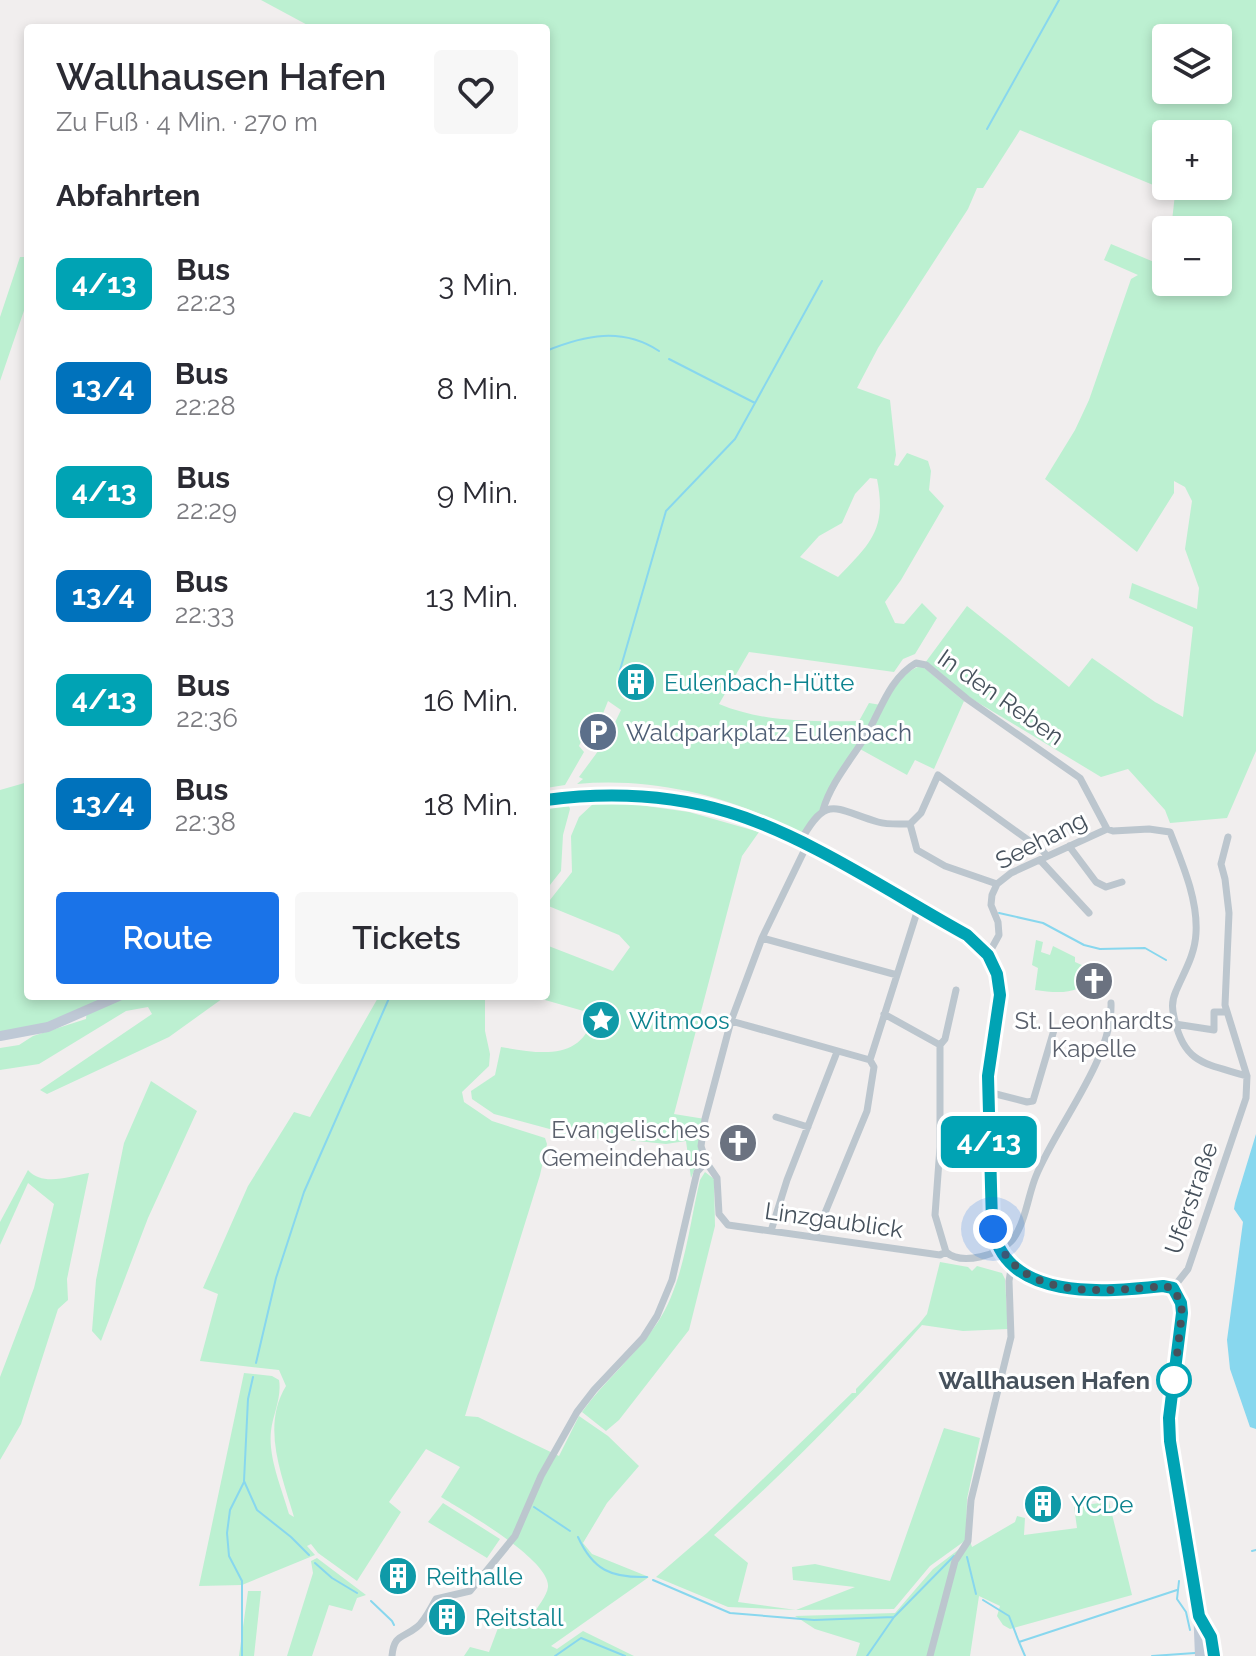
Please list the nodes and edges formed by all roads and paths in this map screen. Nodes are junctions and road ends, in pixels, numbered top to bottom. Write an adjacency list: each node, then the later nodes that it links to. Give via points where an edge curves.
1 (550, 800): 6 (main road, via 608,794 691,802)
2 (823, 810): 3 (street, via 833,807 881,823); 4 (street, In den Reben, via 886,694 916,663 926,665 1080,778); 6 (street)
3 (910, 824): 8 (street, via 921,813 938,775 1042,850); 10 (street, via 917,850)
4 (1107, 829): 7 (street, Seehang); 22 (street, Seehang, via 1170,832 1182,863 1196,933 1192,957 1171,1005)
5 (1228, 837): 19 (street, Uferstraße, via 1221,864 1229,913)
6 (799, 841): 11 (main road); 13 (street)
7 (1069, 846): 8 (street, Seehang); 9 (street, via 1096,882 1106,887)
8 (1044, 858): 10 (street, Seehang); 12 (street)
9 (1122, 882)
10 (997, 884): 14 (street, Seehang, via 991,905 999,935)
11 (918, 909): 14 (main road, via 967,935); 15 (street)
12 (1089, 913)
13 (762, 938): 15 (street); 21 (street)
14 (988, 955): 29 (main road, via 1000,995)
15 (897, 975): 20 (street)
16 (956, 990): 25 (street)
17 (110, 1000): 24 (main road, via 48,1027)
18 (1111, 1003): 35 (street, via 1112,1020 1087,1082 1050,1145 1013,1238)
19 (1226, 1012): 22 (street, via 1214,1012 1214,1030); 28 (street, Uferstraße)
20 (884, 1014): 25 (street); 27 (street)
21 (731, 1021): 26 (street); 32 (street, via 705,1119 701,1146)
22 (1175, 1024): 28 (street, via 1183,1049 1201,1062)
23 (1054, 1030): 29 (street, via 1033,1101)
24 (0, 1036)
25 (940, 1045): 36 (street, via 935,1215)
26 (837, 1052): 27 (street); 31 (street)
27 (870, 1060): 34 (street, via 874,1067 867,1111)
28 (1247, 1076): 38 (street, Uferstraße, via 1239,1122 1188,1269)
29 (988, 1092): 35 (main road, via 992,1223)
30 (776, 1117): 31 (street)
31 (808, 1127): 33 (street)
32 (706, 1162): 33 (street, Linzgaublick, via 717,1178 719,1214 728,1225); 40 (street, via 697,1172 672,1280 657,1316 577,1412 515,1536 470,1591 436,1599 418,1626 393,1644)
33 (771, 1231): 34 (street, Linzgaublick)
34 (815, 1237): 36 (street, Linzgaublick)
35 (1000, 1248): 36 (street, Linzgaublick, via 972,1258); 37 (main road)
36 (946, 1252)
37 (1012, 1263): 38 (main road, via 1053,1286 1079,1291); 41 (street, via 1011,1337 971,1500 968,1541 955,1561)
38 (1173, 1288): 39 (main road, Uferstraße, via 1182,1313 1170,1441)
39 (1199, 1616): 42 (main road, Uferstraße); 43 (main road, Uferstraße)
40 (392, 1656)
41 (930, 1656)
42 (1200, 1656)
43 (1214, 1656)

